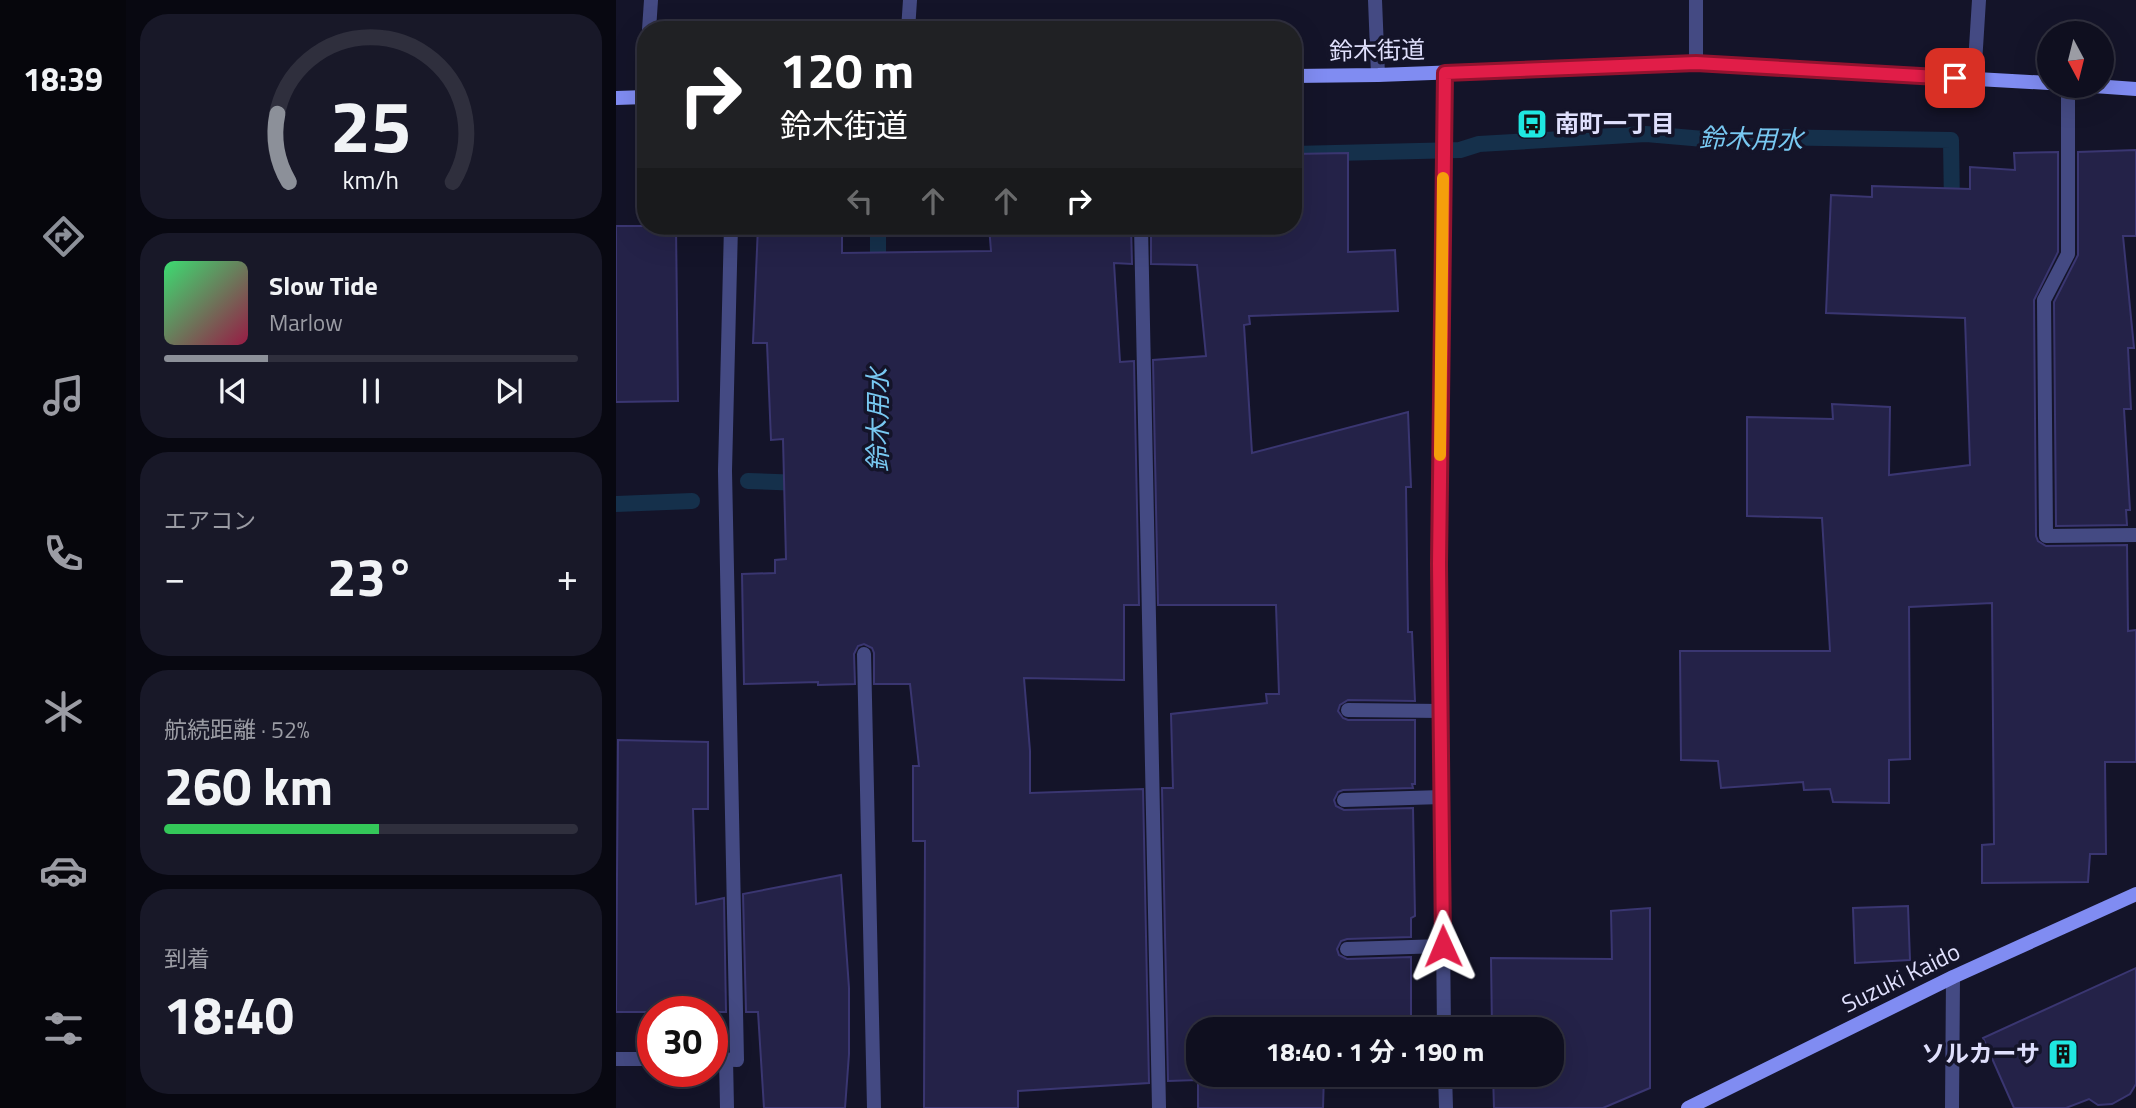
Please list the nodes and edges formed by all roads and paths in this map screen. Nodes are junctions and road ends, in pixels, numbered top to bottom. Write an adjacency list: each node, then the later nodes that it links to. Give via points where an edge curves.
1 (651, 0): 6 (street)
2 (909, 0): 7 (street)
3 (1375, 0): 10 (street)
4 (1696, 0): 8 (street)
5 (1979, 0): 12 (street)
6 (650, 21)
7 (908, 21)
8 (1696, 63): 9 (street, 鈴木街道); 12 (street, 鈴木街道)
9 (1445, 73): 10 (street, 鈴木街道); 24 (street)
10 (1378, 75): 11 (street, 鈴木街道)
11 (1302, 76)
12 (1974, 79): 13 (street, 鈴木街道)
13 (2037, 82)
14 (2114, 87): 15 (street)
15 (2136, 89)
16 (637, 97): 17 (street)
17 (616, 98)
18 (2068, 98): 21 (street, via 2068,254 2044,300 2046,536)
19 (731, 235): 34 (street, via 725,471 737,1060)
20 (1141, 235): 39 (street)
21 (2136, 535)
22 (864, 654): 38 (street)
23 (1348, 710): 24 (street)
24 (1441, 711): 25 (street)
25 (1442, 797): 26 (street); 28 (street)
26 (1344, 800)
27 (2136, 894): 30 (street, Suzuki Kaido)
28 (1443, 946): 29 (street); 31 (street)
29 (1347, 949)
30 (1954, 977): 41 (street, Suzuki Kaido); 42 (street)
31 (1444, 1017)
32 (616, 1059): 33 (street)
33 (637, 1059)
34 (728, 1060)
35 (724, 1087): 37 (street)
36 (1445, 1087): 40 (street)
37 (727, 1108)
38 (874, 1108)
39 (1159, 1108)
40 (1446, 1108)
41 (1688, 1108)
42 (1952, 1108)

